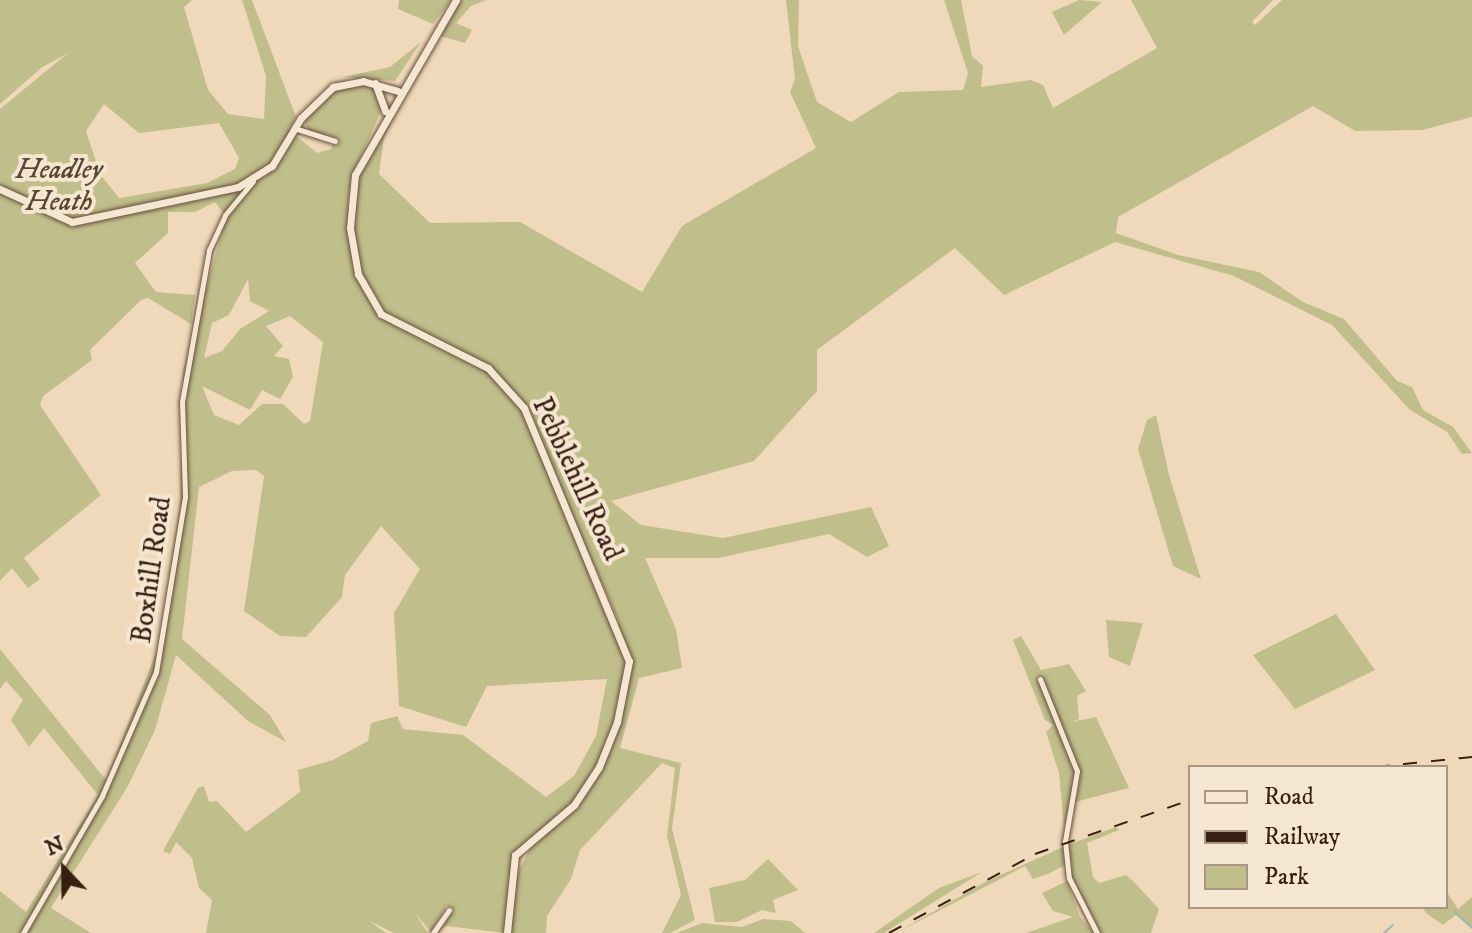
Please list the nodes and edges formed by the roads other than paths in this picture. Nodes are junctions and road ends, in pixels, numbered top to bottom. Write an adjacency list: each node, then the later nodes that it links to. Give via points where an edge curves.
1 (456, 0): 3 (main road, Pebblehill Road)
2 (374, 82): 3 (main road); 4 (main road, via 384,95); 5 (main road, via 333,87)
3 (398, 91): 4 (main road, Pebblehill Road)
4 (386, 113): 13 (main road, Pebblehill Road, via 352,188 350,228 369,298 404,328 488,368 524,408 629,661 620,710 599,767 574,805 515,855)
5 (294, 128): 6 (street); 8 (main road, via 278,158)
6 (335, 141)
7 (0, 189): 8 (main road, via 72,222)
8 (241, 190): 11 (street, Boxhill Road, via 209,250 188,361 182,402 185,496 156,672 102,796)
9 (1040, 679): 14 (street, via 1077,771 1065,841 1069,878)
10 (449, 910): 12 (street)
11 (23, 933)
12 (433, 933)
13 (507, 933)
14 (1097, 933)

